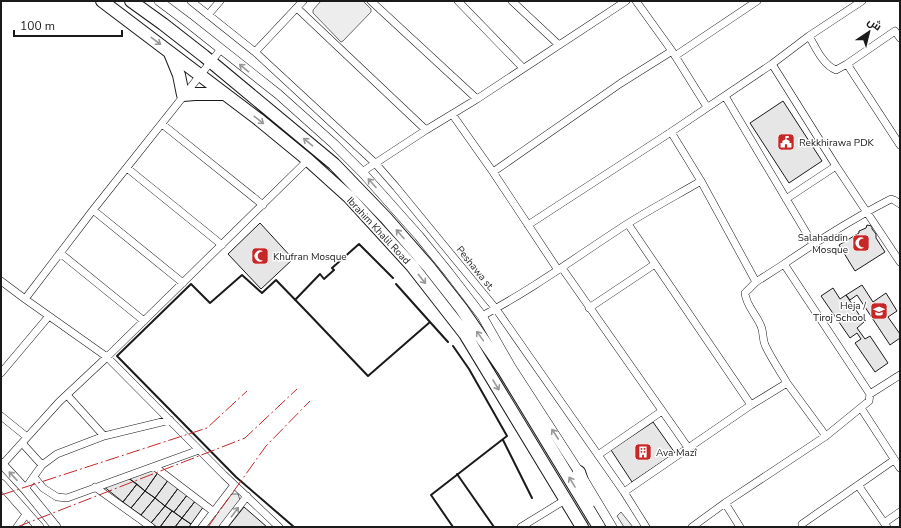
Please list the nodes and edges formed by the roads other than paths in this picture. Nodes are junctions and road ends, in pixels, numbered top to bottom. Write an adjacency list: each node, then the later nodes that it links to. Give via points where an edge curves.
1 (102, 1): 22 (highway, Ibrahim Khalil Road, one-way to 22)
2 (130, 1): 25 (highway, Ibrahim Khalil Road)
3 (159, 1): 21 (main road)
4 (191, 1): 16 (street, Peshawa st.)
5 (220, 1): 16 (street)
6 (303, 1): 15 (street)
7 (371, 1): 33 (street)
8 (458, 1): 28 (street)
9 (512, 1): 20 (street)
10 (614, 1): 14 (street, via 618,5)
11 (636, 1): 24 (street)
12 (757, 1): 24 (street)
13 (862, 1): 18 (street)
14 (625, 2): 20 (street)
15 (297, 8): 23 (street); 37 (street)
16 (208, 15): 23 (street, Peshawa st.)
17 (898, 29): 19 (street); 27 (street)
18 (809, 36): 26 (street); 27 (street, via 825,63 831,68 836,70)
19 (900, 38)
20 (558, 45): 28 (street)
21 (221, 48): 25 (street); 44 (main road, one-way to 21, via 278,94)
22 (170, 52): 29 (highway, Ibrahim Khalil Road); 31 (highway)
23 (255, 52): 41 (street, Peshawa st.)
24 (673, 54): 34 (street); 45 (street, via 621,83)
25 (210, 61): 29 (street); 120 (highway, Ibrahim Khalil Road, one-way to 25, via 503,369 428,266 334,164)
26 (772, 64): 32 (street); 42 (street)
27 (847, 64): 39 (street)
28 (524, 68): 33 (street)
29 (200, 75): 30 (highway, Ibrahim Khalil Road); 31 (street)
30 (225, 94): 31 (highway); 40 (highway, Ibrahim Khalil Road, one-way to 40)
31 (183, 95): 36 (street)
32 (725, 96): 34 (street); 47 (street)
33 (477, 99): 35 (street)
34 (707, 107): 38 (street)
35 (452, 114): 37 (street); 45 (street)
36 (162, 124): 43 (street); 49 (street)
37 (426, 130): 41 (street)
38 (671, 132): 46 (street); 53 (street)
39 (900, 145)
40 (308, 160): 49 (street); 104 (highway, Ibrahim Khalil Road, one-way to 104, via 349,197 412,266 465,334)
41 (375, 163): 44 (street); 68 (street, Peshawa st.)
42 (836, 166): 47 (street); 51 (street)
43 (127, 168): 50 (street); 55 (street)
44 (362, 172): 70 (main road, one-way to 44, via 419,236)
45 (493, 172): 53 (street)
46 (701, 180): 52 (street); 62 (street)
47 (786, 199): 54 (street)
48 (900, 204): 51 (street, via 891,199)
49 (263, 205): 55 (street)
50 (93, 210): 56 (street); 64 (street)
51 (866, 212): 54 (street); 57 (street)
52 (628, 224): 59 (street); 61 (street)
53 (528, 225): 61 (street)
54 (813, 244): 60 (street)
55 (222, 245): 64 (street)
56 (60, 253): 66 (street); 71 (street)
57 (898, 253): 58 (street)
58 (900, 262)
59 (655, 264): 67 (street); 78 (street)
60 (784, 264): 62 (street); 76 (street)
61 (560, 269): 67 (street); 68 (street)
62 (756, 282): 75 (street, via 745,293 746,301 761,325 765,345)
63 (4, 283): 65 (street); 66 (street)
64 (183, 283): 71 (street)
65 (1, 291)
66 (25, 299): 69 (street)
67 (589, 308): 80 (street)
68 (496, 309): 70 (street); 89 (street, Peshawa st.)
69 (49, 316): 72 (street); 73 (street)
70 (482, 316): 95 (main road, one-way to 70, via 511,367)
71 (144, 321): 72 (street)
72 (107, 358): 77 (street); 82 (street)
73 (1, 373)
74 (900, 375): 76 (street)
75 (787, 384): 78 (street); 84 (street)
76 (870, 394): 79 (street, via 869,401)
77 (67, 395): 83 (street); 85 (street)
78 (751, 405): 87 (street)
79 (861, 408): 84 (street); 90 (street)
80 (662, 411): 87 (street); 89 (street)
81 (1, 416): 85 (street)
82 (170, 420): 83 (street); 88 (street)
83 (104, 436): 92 (street, via 57,454)
84 (826, 436): 105 (street)
85 (28, 437): 86 (street)
86 (22, 444): 91 (street); 92 (street)
87 (689, 448): 102 (street)
88 (199, 450): 93 (street); 98 (street)
89 (598, 455): 102 (street, Peshawa st.)
90 (894, 460): 94 (street); 99 (street)
91 (2, 465): 101 (main road, one-way to 91)
92 (42, 465): 96 (street)
93 (155, 467): 100 (street); 106 (street)
94 (900, 468)
95 (579, 472): 120 (highway); 121 (main road)
96 (34, 477): 100 (street, via 43,488 57,497 67,498); 101 (street)
97 (1, 484): 108 (main road)
98 (234, 485): 103 (street); 106 (street)
99 (858, 485): 109 (street); 110 (street)
100 (95, 487): 114 (street)
101 (25, 489): 113 (main road)
102 (624, 492): 122 (street, Peshawa st.)
103 (247, 496): 116 (street, one-way to 103); 117 (street)
104 (565, 500): 118 (street); 119 (highway, Ibrahim Khalil Road)
105 (725, 503): 123 (street); 124 (street)
106 (214, 512): 115 (street)
107 (900, 512): 109 (street)
108 (27, 513): 111 (street); 112 (main road)
109 (885, 525)
110 (801, 526)
111 (17, 527)
112 (39, 527)
113 (56, 527)
114 (151, 527)
115 (202, 527)
116 (223, 527)
117 (280, 527)
118 (520, 527)
119 (582, 527)
120 (599, 527)
121 (612, 527)
122 (646, 527)
123 (692, 527)
124 (740, 527)

